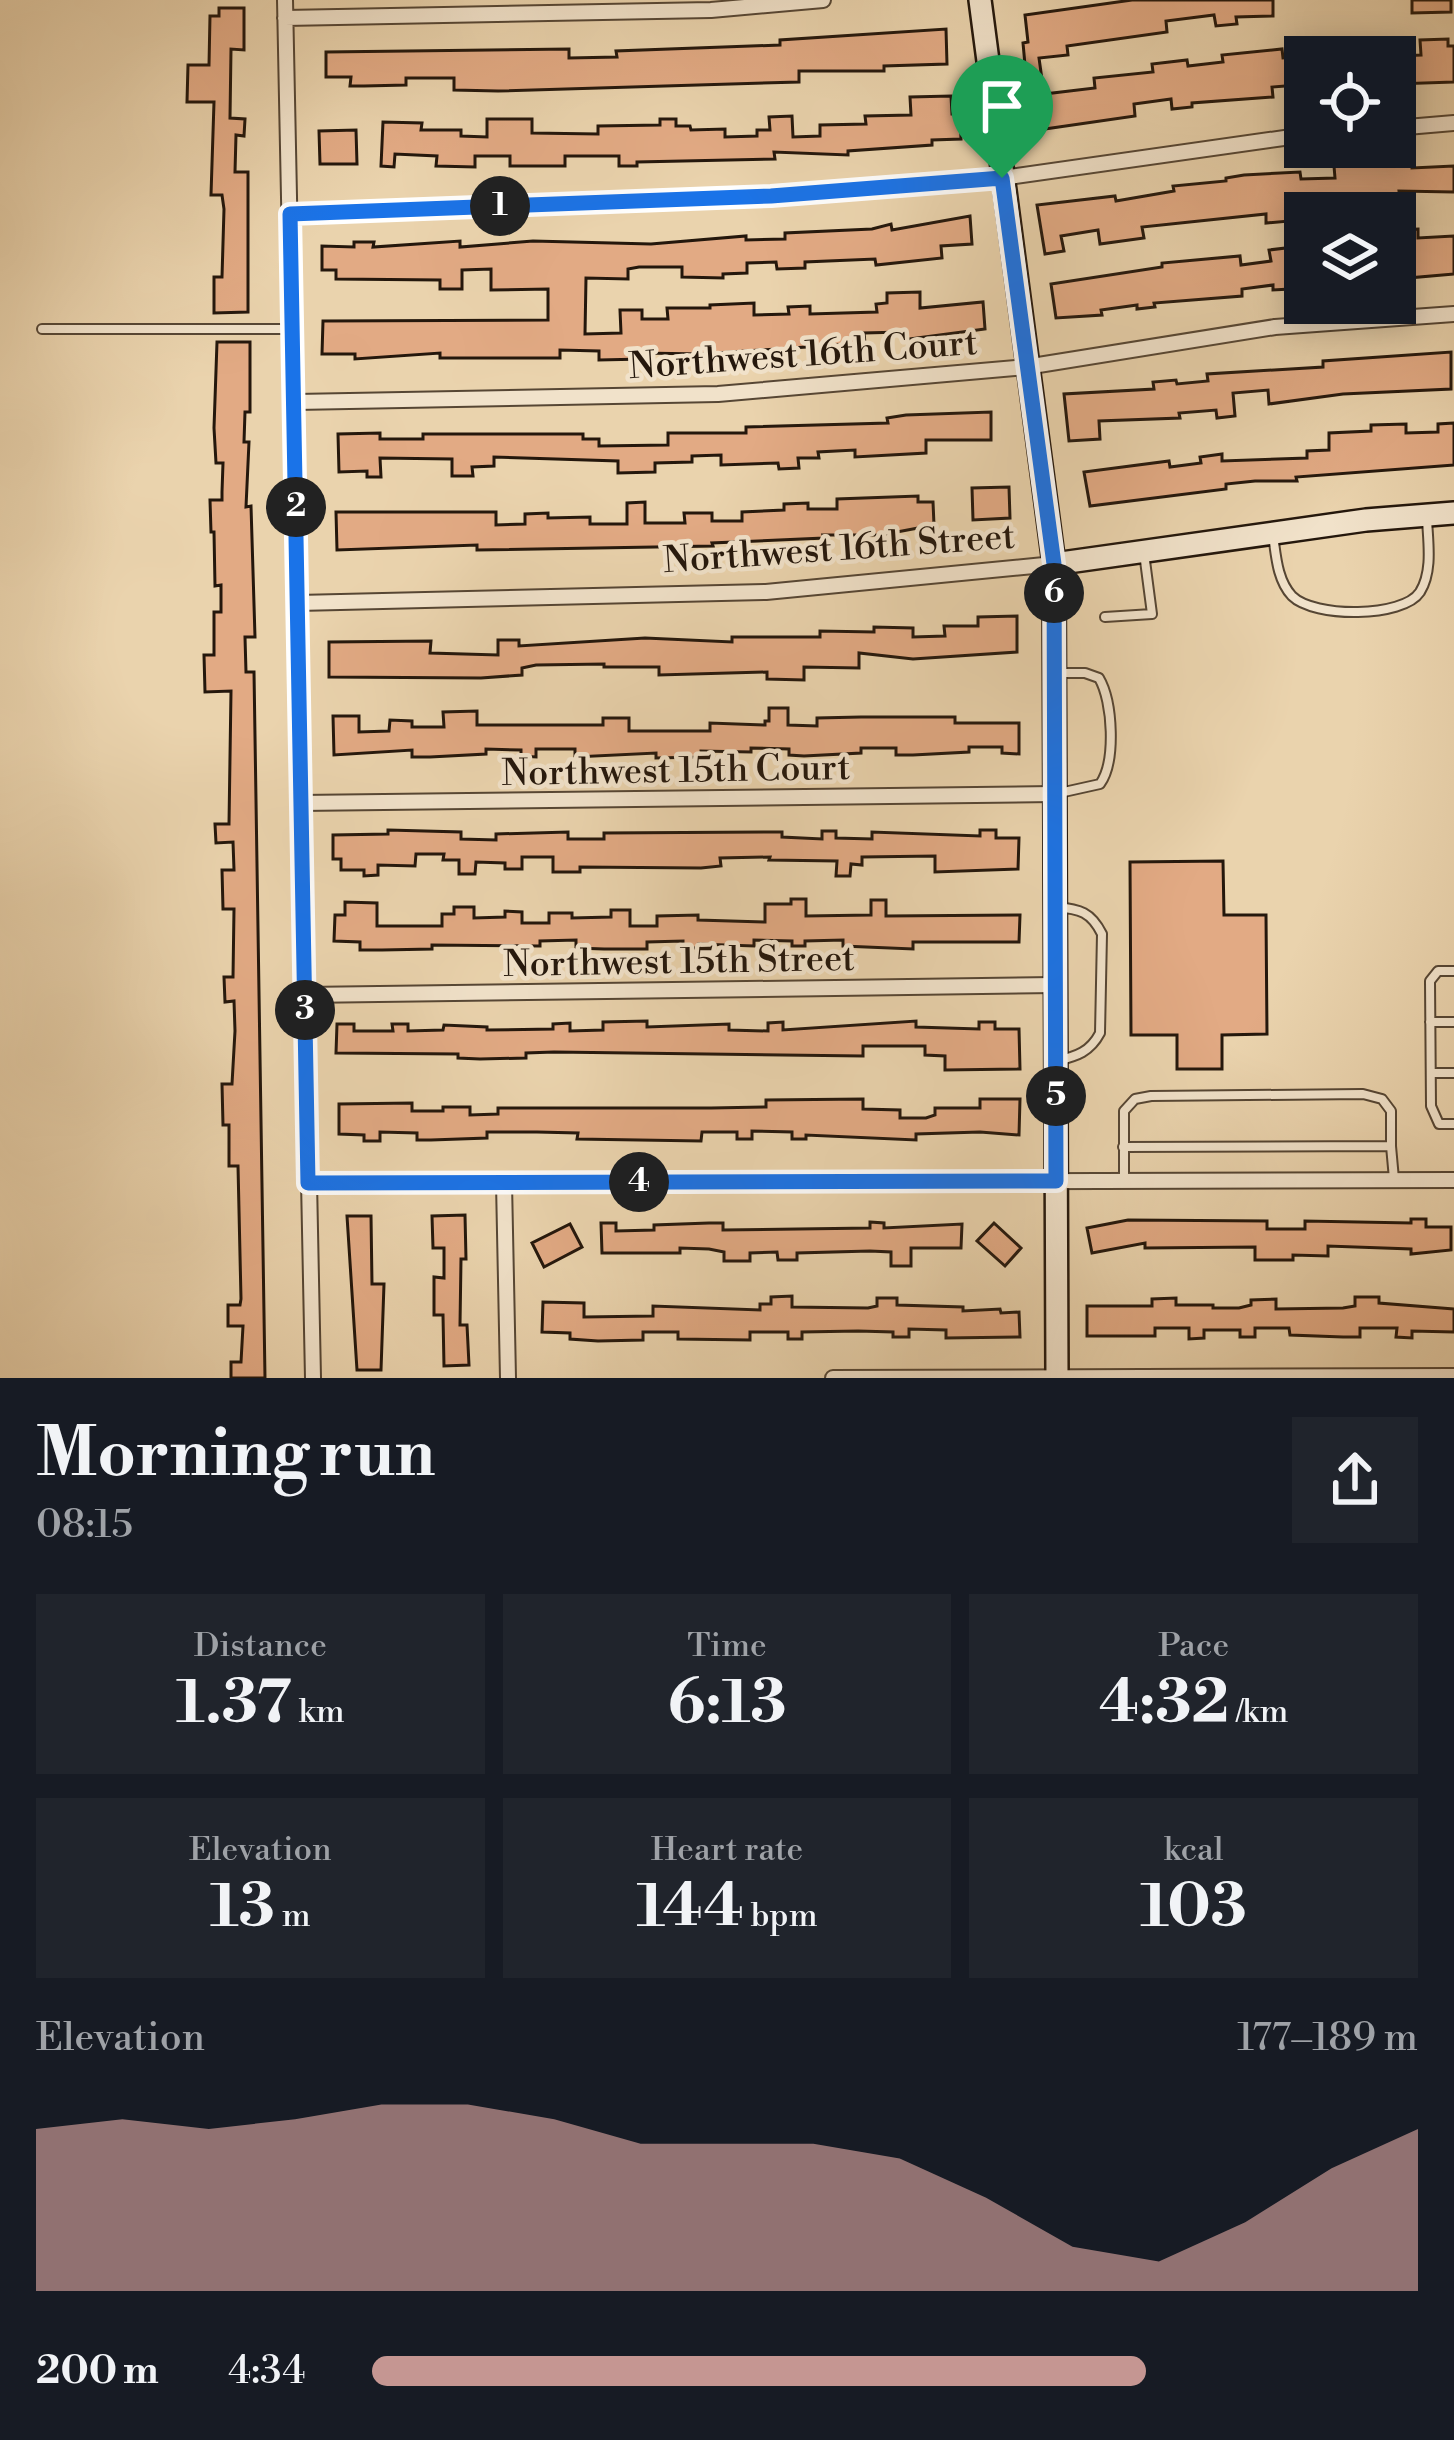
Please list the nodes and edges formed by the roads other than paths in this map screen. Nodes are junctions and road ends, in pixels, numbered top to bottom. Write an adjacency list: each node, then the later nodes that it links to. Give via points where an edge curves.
1 (285, 0): 4 (street)
2 (823, 0): 4 (street, via 711,10)
3 (980, 0): 8 (street)
4 (286, 18): 9 (street)
5 (1454, 123): 6 (street)
6 (1416, 126)
7 (1284, 138): 8 (street)
8 (1002, 178): 9 (street, via 771,196); 13 (street)
9 (290, 214): 11 (street)
10 (1454, 314): 13 (street, Northwest 16th Court, via 1275,327)
11 (293, 328): 12 (lane); 14 (street)
12 (42, 329)
13 (1026, 367): 14 (street, Northwest 16th Court, via 718,394); 19 (street)
14 (296, 402): 20 (street)
15 (1454, 513): 16 (street, Northwest 16th Street)
16 (1427, 515): 17 (street, Northwest 16th Street); 17 (lane, via 1428,572 1405,607 1308,608 1286,590)
17 (1273, 533): 18 (street, Northwest 16th Street)
18 (1143, 551): 19 (street, Northwest 16th Street); 21 (lane, via 1152,614)
19 (1054, 564): 20 (street, Northwest 16th Street, via 766,592); 22 (street)
20 (298, 603): 24 (street)
21 (1105, 617)
22 (1054, 673): 23 (street); 23 (lane, via 1100,678 1109,772 1100,784)
23 (1054, 794): 24 (street, Northwest 15th Court); 25 (street)
24 (300, 803): 28 (street)
25 (1054, 907): 27 (street); 31 (lane, via 1080,908 1102,934 1100,1033 1078,1056)
26 (1454, 970): 29 (lane, via 1430,981)
27 (1055, 985): 28 (street, Northwest 15th Street); 31 (street)
28 (304, 995): 41 (street)
29 (1430, 1022): 30 (lane); 32 (lane)
30 (1454, 1022)
31 (1055, 1061): 39 (street)
32 (1431, 1073): 33 (lane); 34 (lane, via 1439,1124)
33 (1454, 1073)
34 (1454, 1124)
35 (1391, 1146): 36 (lane); 36 (lane, via 1391,1111 1382,1100 1339,1094 1151,1096 1124,1112); 37 (lane)
36 (1123, 1147): 40 (lane)
37 (1394, 1180): 38 (street); 40 (street)
38 (1454, 1180)
39 (1056, 1181): 40 (street); 42 (street); 44 (street)
40 (1124, 1181)
41 (308, 1183): 42 (street); 45 (street)
42 (504, 1183): 46 (street)
43 (1454, 1376): 44 (street)
44 (1057, 1377): 47 (street)
45 (313, 1378)
46 (508, 1378)
47 (833, 1378)

